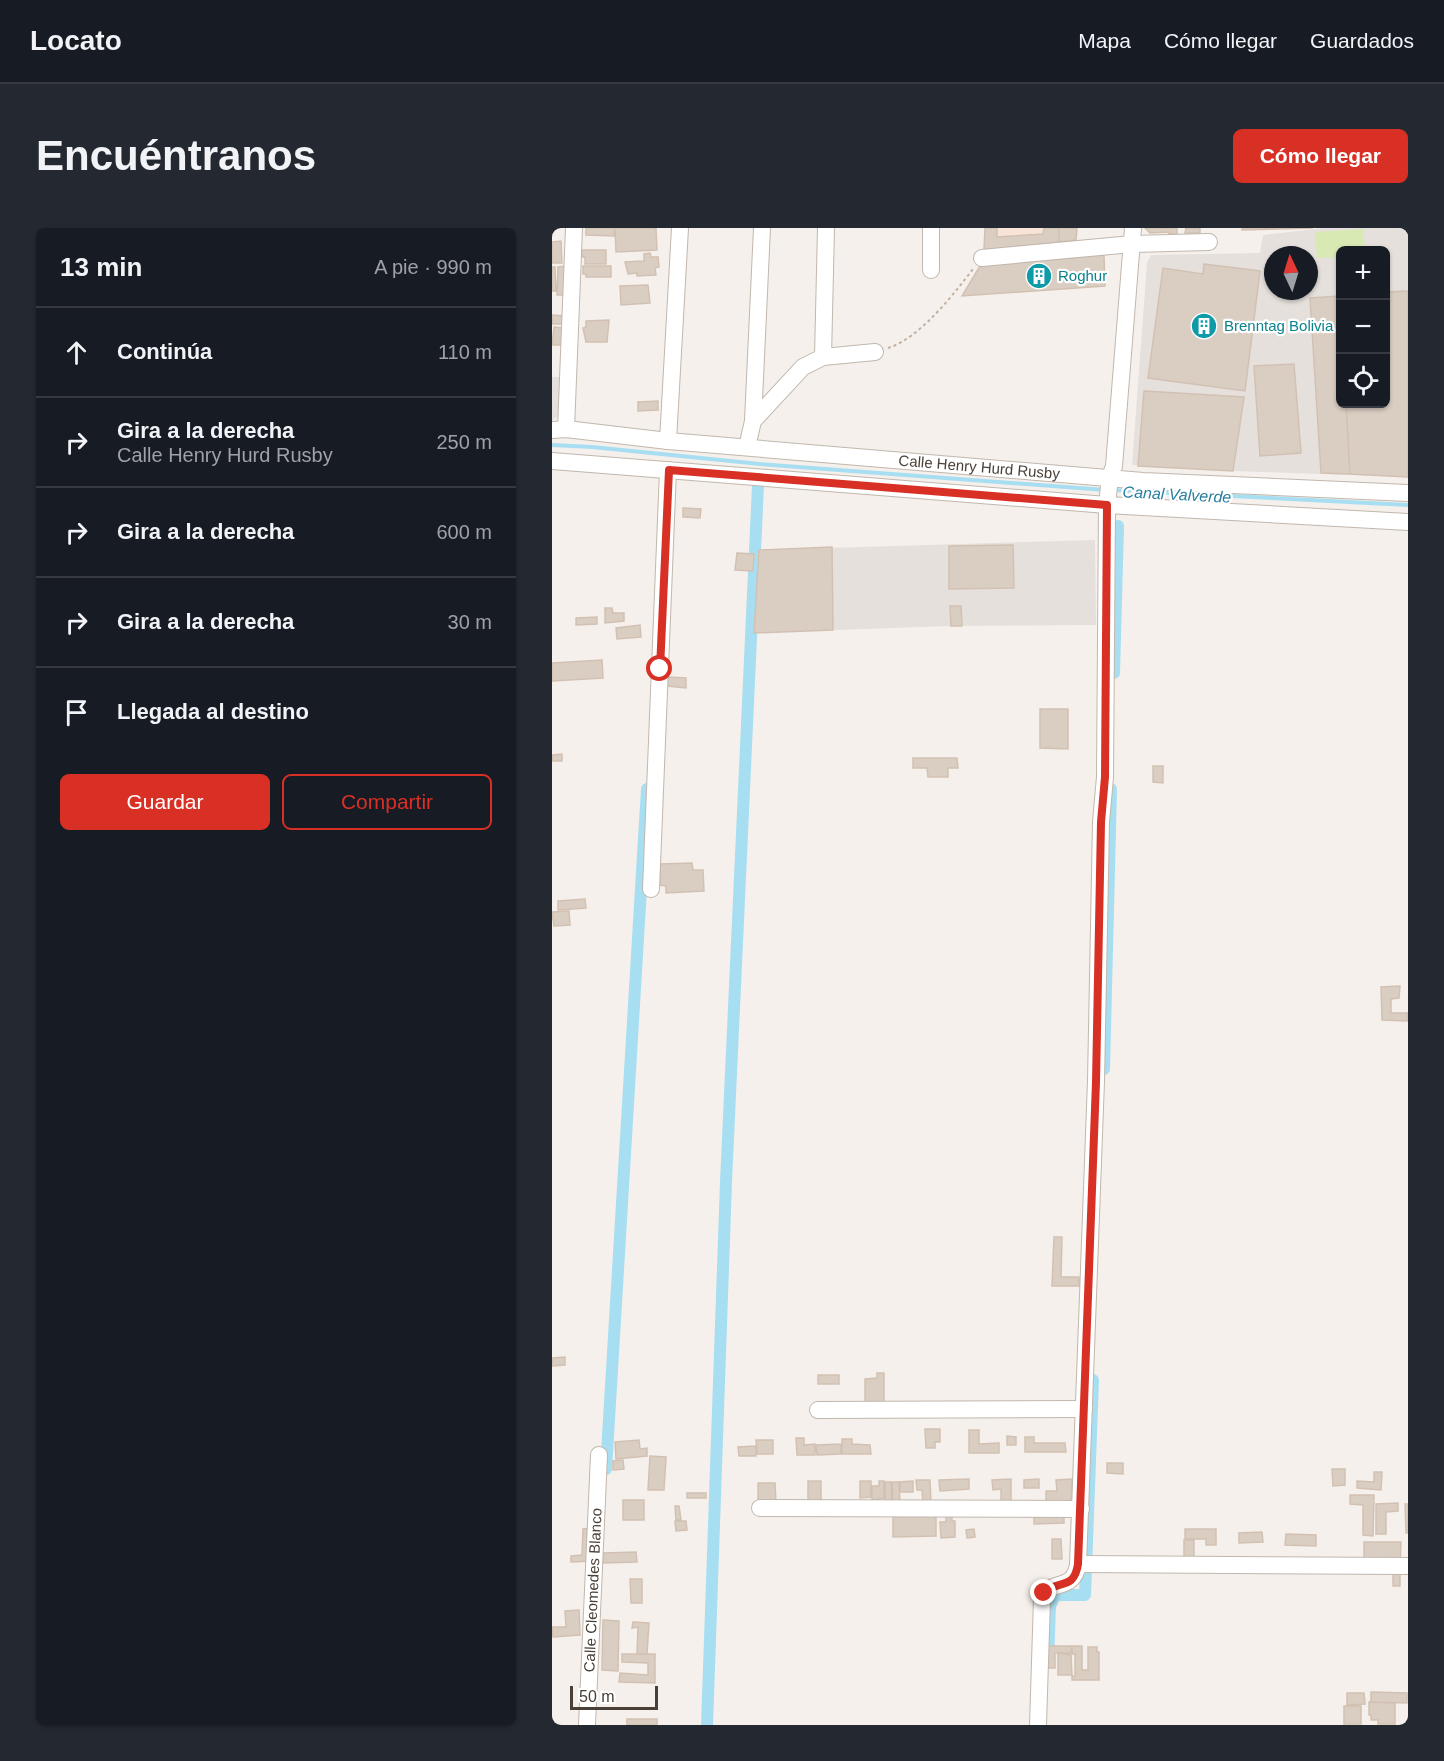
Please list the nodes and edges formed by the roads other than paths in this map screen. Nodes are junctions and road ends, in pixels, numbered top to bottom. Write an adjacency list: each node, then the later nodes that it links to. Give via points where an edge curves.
1 (574, 228): 13 (street)
2 (680, 228): 14 (street)
3 (762, 228): 12 (street)
4 (826, 228): 11 (street)
5 (931, 228): 9 (street)
6 (1133, 236): 7 (street); 8 (street); 18 (street)
7 (1209, 242)
8 (982, 258)
9 (931, 270)
10 (875, 352): 11 (street)
11 (823, 357): 12 (street, via 803,367)
12 (753, 421): 15 (street)
13 (559, 430): 14 (street, Calle Henry Hurd Rusby)
14 (668, 441): 15 (street, Calle Henry Hurd Rusby)
15 (747, 447): 18 (street, Calle Henry Hurd Rusby)
16 (552, 462): 17 (street, Calle Henry Hurd Rusby)
17 (669, 470): 18 (street, Calle Henry Hurd Rusby); 21 (street)
18 (1109, 491): 19 (street, Calle Henry Hurd Rusby, via 1143,481); 20 (street, Calle Henry Hurd Rusby); 22 (street, via 1105,777)
19 (1408, 493)
20 (1408, 522)
21 (651, 889)
22 (1084, 1409): 23 (street); 26 (street)
23 (818, 1410)
24 (599, 1455): 29 (street, Calle Cleomedes Blanco)
25 (760, 1508): 26 (street)
26 (1081, 1509): 27 (street)
27 (1078, 1564): 28 (street); 30 (street, via 1067,1584 1048,1589 1042,1599)
28 (1408, 1566)
29 (587, 1725)
30 (1038, 1725)

